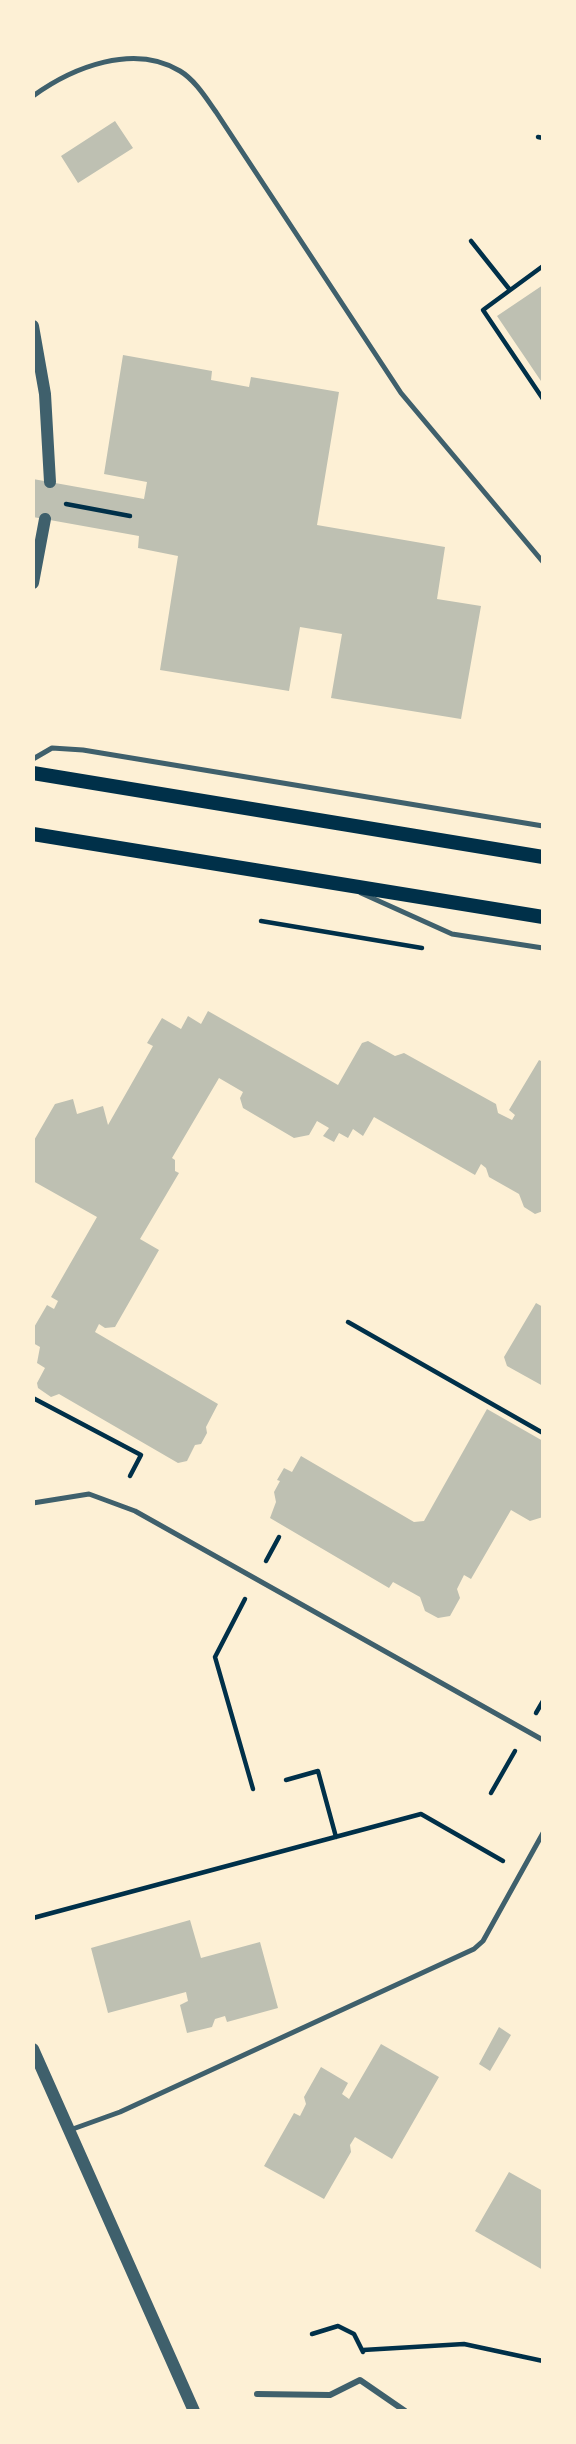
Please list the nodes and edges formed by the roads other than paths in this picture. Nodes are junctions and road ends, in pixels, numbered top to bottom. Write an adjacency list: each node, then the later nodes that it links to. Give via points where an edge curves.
1 (33, 96): 5 (lane, via 93,64 142,61 182,72 216,112 401,393)
2 (33, 326): 3 (street, via 45,394)
3 (50, 482)
4 (45, 519): 6 (street)
5 (543, 562)
6 (33, 583)
7 (33, 759): 9 (lane, via 52,748 94,752)
8 (33, 773): 11 (main road)
9 (543, 826)
10 (33, 834): 12 (main road)
11 (543, 857)
12 (346, 886): 13 (main road); 14 (lane, via 452,934)
13 (543, 917)
14 (543, 948)
15 (33, 1503): 16 (lane, via 78,1494 103,1497 135,1511)
16 (543, 1740)
17 (543, 1833): 19 (lane, via 483,1941 474,1949 120,2112)
18 (33, 2049): 19 (street)
19 (69, 2130): 21 (street)
20 (257, 2395): 22 (street, via 330,2395 360,2380)
21 (194, 2411)
22 (405, 2411)

